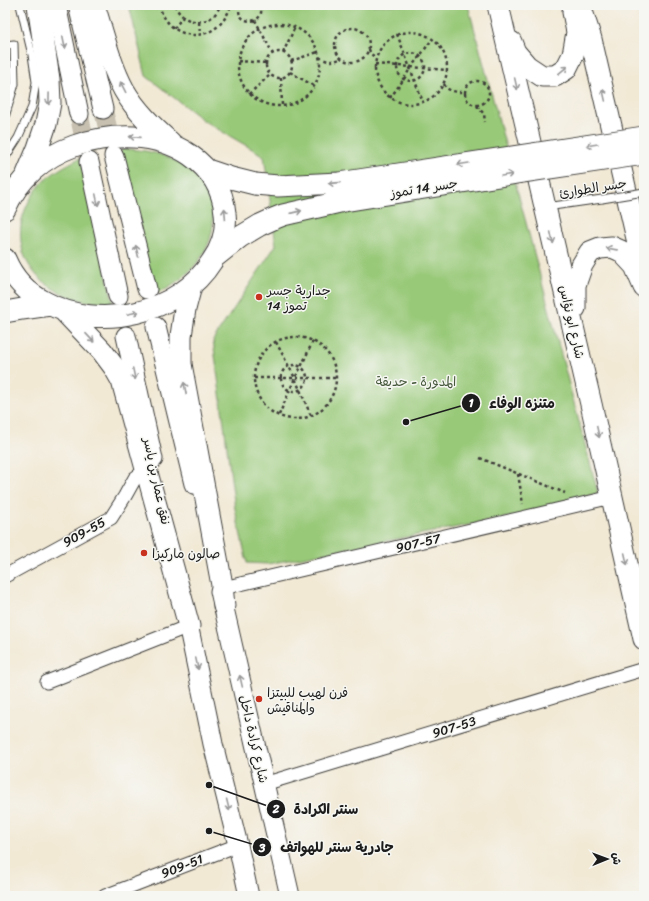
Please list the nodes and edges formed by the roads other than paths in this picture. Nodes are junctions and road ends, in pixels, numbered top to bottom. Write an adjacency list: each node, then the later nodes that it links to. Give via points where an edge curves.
1 (20, 5): 17 (lane, via 36,82 32,107 18,138)
2 (38, 5): 20 (main road, one-way to 20, via 50,103 46,124)
3 (56, 5): 11 (main road, one-way to 11)
4 (78, 5): 10 (main road)
5 (94, 5): 14 (main road, one-way to 5, via 145,118 124,90)
6 (498, 5): 7 (main road, one-way to 7, via 515,52 527,66 542,76 555,76 566,69 573,55 577,32); 22 (main road, شارع ابو نؤاس, one-way to 22)
7 (572, 5)
8 (580, 5): 26 (main road, one-way to 8, via 591,39)
9 (5, 45): 12 (lane, via 14,44 15,84)
10 (103, 109)
11 (79, 114)
12 (5, 117)
13 (644, 137): 19 (main road, جسر 14 تموز, one-way to 19, bridge, via 339,183 278,186 255,184)
14 (176, 147): 19 (main road); 20 (main road, one-way to 20, via 137,137 97,139 58,152)
15 (644, 154): 24 (main road, جسر 14 تموز, one-way to 15, bridge, via 240,237 283,215 344,201)
16 (114, 156): 29 (main road, one-way to 16)
17 (5, 158)
18 (89, 162): 30 (main road, one-way to 30)
19 (207, 170): 24 (main road, one-way to 19, via 223,238 226,218 221,192)
20 (26, 176): 23 (main road, via 17,186)
21 (644, 192): 22 (lane, جسر الطوارئ, bridge)
22 (545, 207): 35 (main road, شارع ابو نؤاس, one-way to 35)
23 (5, 209)
24 (216, 256): 27 (main road)
25 (5, 259): 31 (main road, via 11,272 28,292)
26 (644, 270)
27 (191, 286): 31 (main road, one-way to 27, via 89,316 130,314 168,300); 39 (main road, one-way to 27, via 181,364 180,336)
28 (644, 287): 35 (main road, one-way to 35, via 635,266 621,251 612,247 590,252 582,265 575,285 575,314)
29 (147, 289)
30 (118, 296)
31 (57, 308): 32 (main road); 36 (main road, one-way to 36, via 102,351 122,382)
32 (5, 312)
33 (156, 327): 39 (main road)
34 (126, 336): 40 (main road, نفق عمار بن ياسر, one-way to 40)
35 (591, 404): 37 (main road, شارع ابو نؤاس, one-way to 37)
36 (146, 470): 38 (street, 909-55, via 135,478 111,518); 40 (main road)
37 (612, 497): 39 (street, 907-57, via 525,517); 41 (main road, شارع ابو نؤاس, one-way to 41)
38 (5, 576)
39 (223, 597): 44 (main road, شارع كرادة داخل, one-way to 39)
40 (189, 626): 43 (street); 45 (main road, one-way to 45, via 213,744)
41 (644, 639)
42 (644, 669): 44 (street, 907-53)
43 (47, 682)
44 (264, 784): 48 (main road, شارع كرادة داخل)
45 (238, 846): 46 (street, 909-51); 47 (main road)
46 (105, 896)
47 (249, 896)
48 (290, 896)

